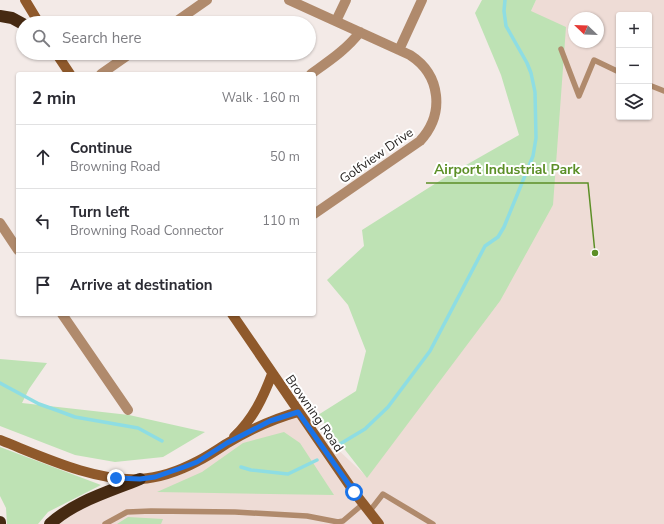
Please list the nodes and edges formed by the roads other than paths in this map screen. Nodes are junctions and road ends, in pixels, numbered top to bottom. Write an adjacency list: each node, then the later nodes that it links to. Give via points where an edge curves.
1 (25, 0): 7 (main road)
2 (207, 0): 8 (street)
3 (289, 0): 10 (street, Golfview Drive)
4 (346, 0): 10 (street)
5 (422, 0): 13 (street)
6 (0, 16): 9 (highway)
7 (35, 16)
8 (184, 16)
9 (16, 20)
10 (336, 21): 11 (street, Golfview Drive)
11 (360, 32): 13 (street, Golfview Drive); 19 (street, via 340,53)
12 (561, 49): 16 (lane, via 579,96 594,60)
13 (399, 50): 22 (street, Golfview Drive, via 422,64 434,85 437,102 430,129 420,141)
14 (61, 60): 17 (main road)
15 (121, 60): 18 (street)
16 (616, 71)
17 (69, 72)
18 (104, 72)
19 (314, 72)
20 (652, 86): 21 (lane)
21 (664, 91)
22 (316, 213)
23 (0, 223): 24 (street)
24 (16, 247)
25 (64, 316): 28 (street)
26 (233, 316): 27 (main road, Browning Road)
27 (272, 374): 29 (main road, Browning Road); 31 (main road, via 254,414)
28 (128, 410)
29 (298, 412): 31 (main road, via 270,421); 33 (main road, Browning Road)
30 (0, 440): 32 (main road, via 76,469 116,478)
31 (227, 443): 32 (main road, via 184,467)
32 (140, 479): 35 (highway, via 85,501 63,513)
33 (366, 508): 34 (lane); 37 (main road, Browning Road); 38 (lane, via 383,494)
34 (339, 523): 36 (lane, via 307,516 151,511 127,512)
35 (50, 524)
36 (105, 524)
37 (379, 524)
38 (433, 524)

